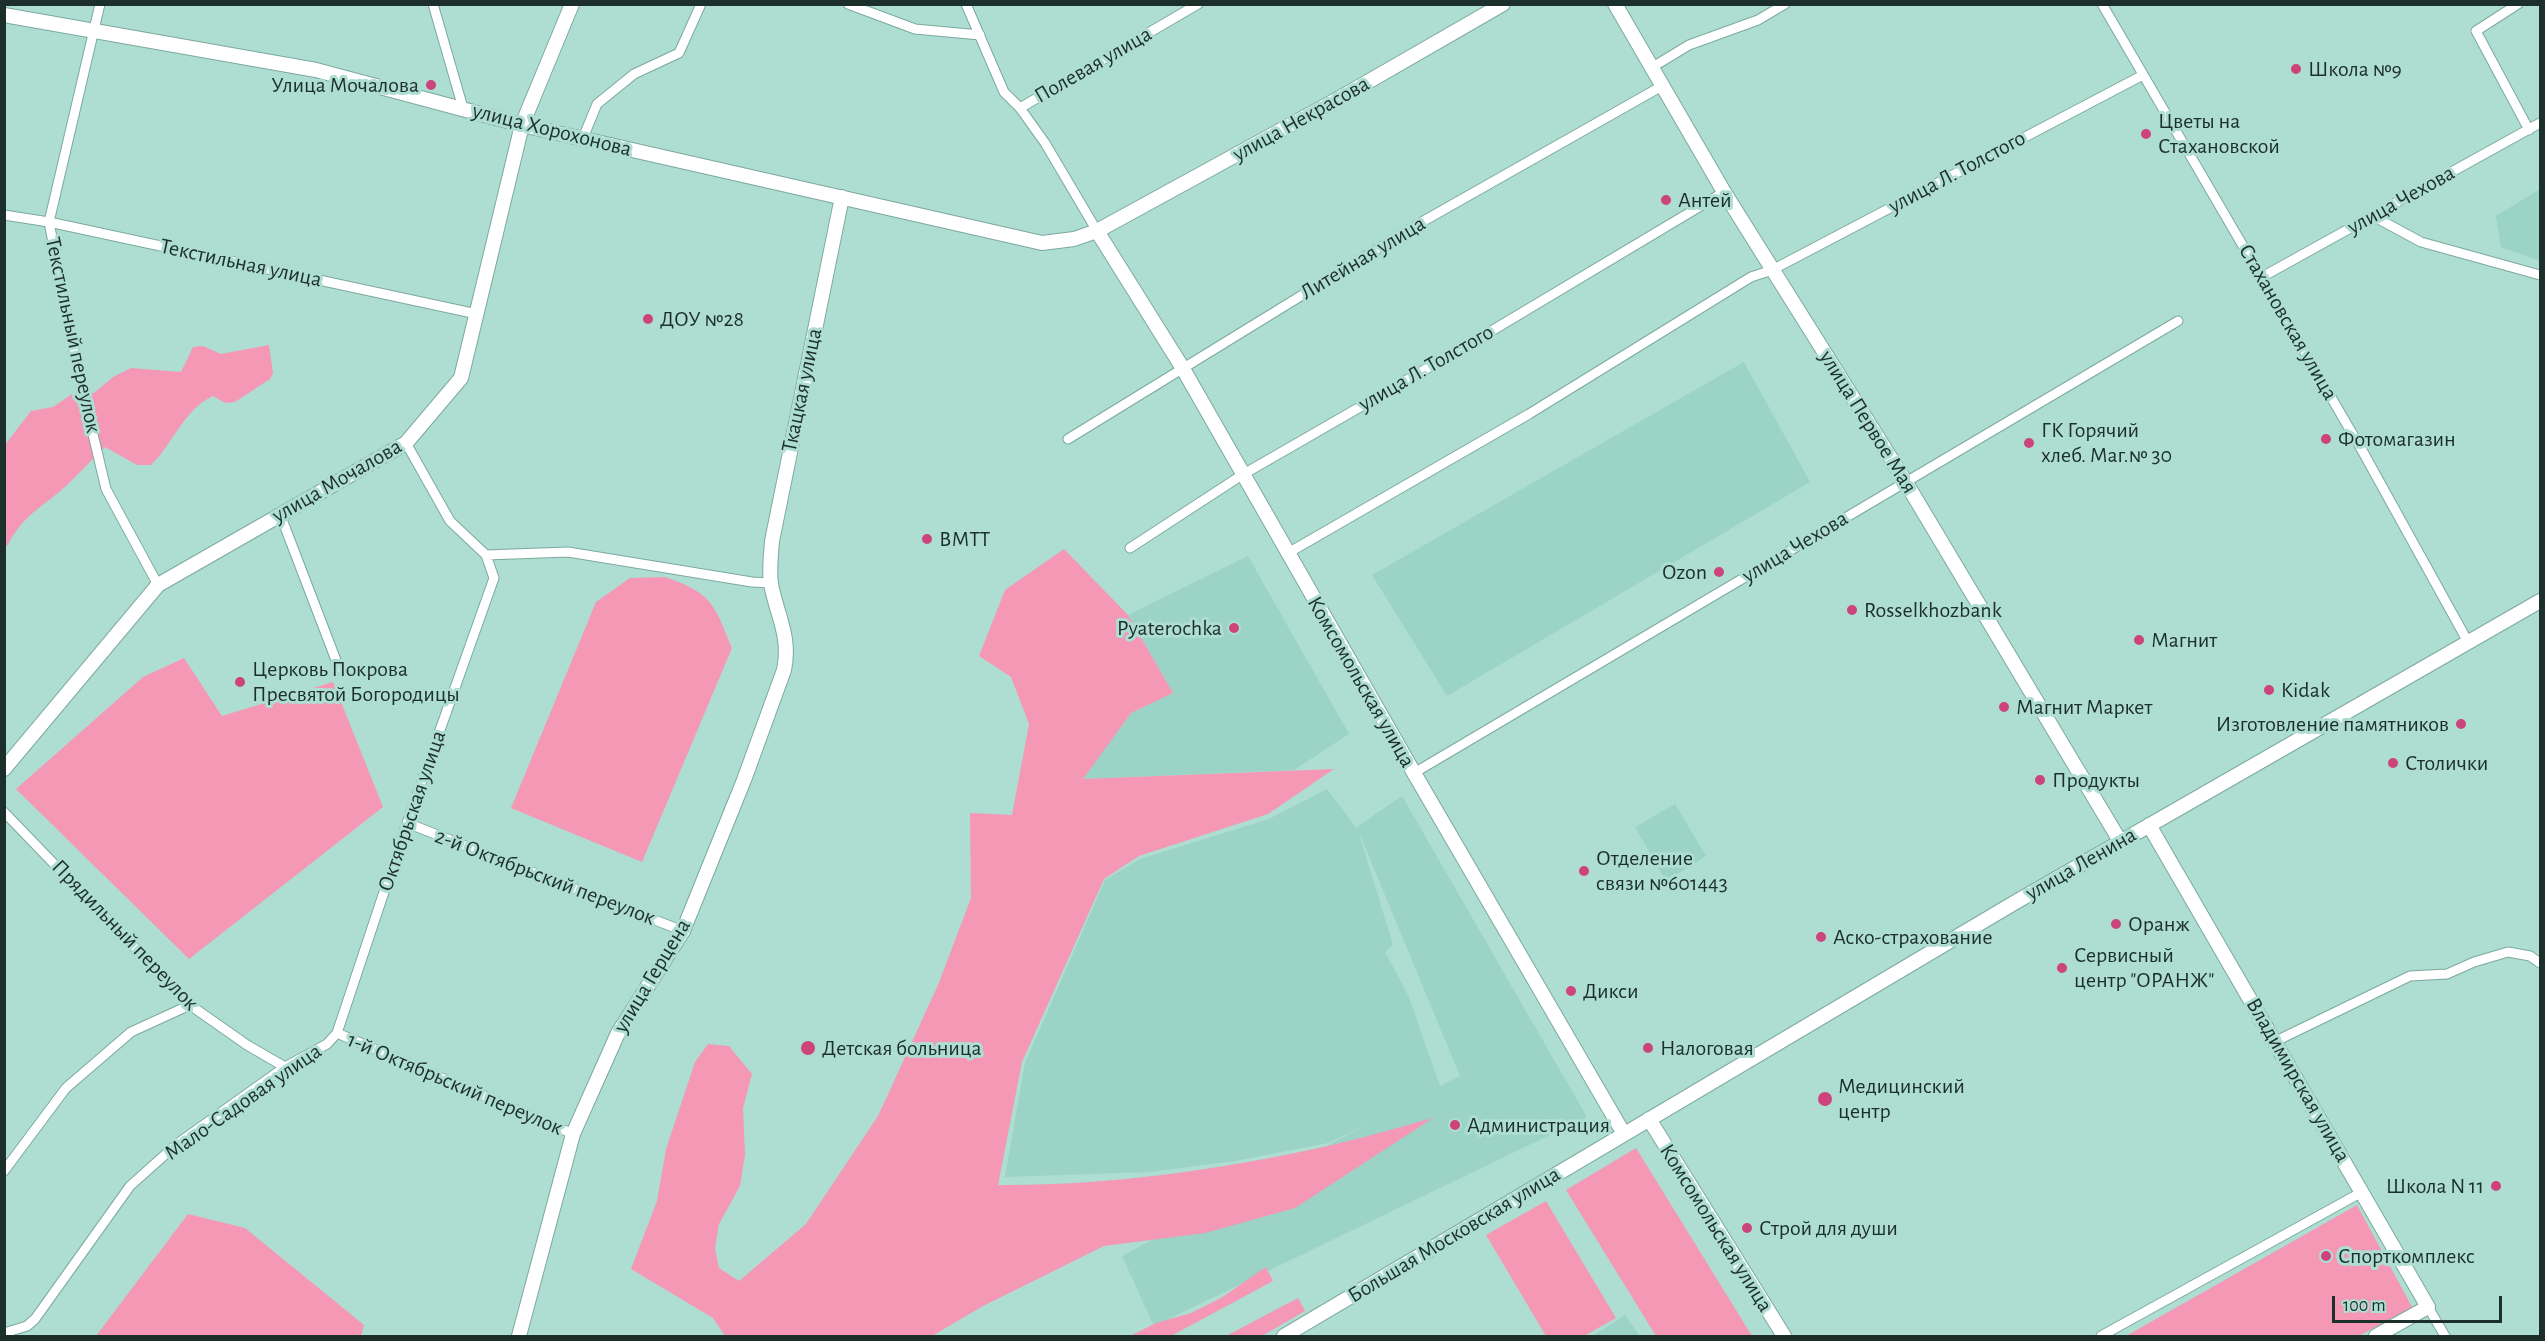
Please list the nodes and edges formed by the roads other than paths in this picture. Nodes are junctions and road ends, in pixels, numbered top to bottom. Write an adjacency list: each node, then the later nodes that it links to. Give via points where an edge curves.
1 (100, 4): 14 (street, Текстильный переулок)
2 (433, 4): 19 (street)
3 (572, 4): 22 (street, улица Мочалова)
4 (701, 4): 24 (street, via 679,53 634,74 597,104)
5 (848, 4): 15 (street, via 915,29)
6 (966, 4): 15 (street)
7 (1198, 4): 20 (street, Полевая улица)
8 (1503, 4): 30 (street, улица Некрасова)
9 (1615, 4): 16 (street, улица Первое Мая)
10 (1785, 4): 16 (street, via 1758,20 1689,45)
11 (2102, 4): 17 (street, Стахановская улица)
12 (2518, 4): 23 (street, via 2476,31)
13 (4, 15): 14 (street, улица Хорохонова)
14 (94, 30): 19 (street, улица Хорохонова, via 316,70); 29 (street, Текстильный переулок)
15 (980, 35): 20 (street, via 1004,92)
16 (1652, 68): 18 (street, улица Первое Мая)
17 (2143, 75): 31 (street, улица Л. Толстого); 33 (street, Стахановская улица)
18 (1662, 86): 25 (street, улица Первое Мая); 36 (street, Литейная улица, via 1413,227)
19 (463, 108): 22 (street, улица Хорохонова)
20 (1020, 108): 30 (street)
21 (2541, 123): 23 (street, улица Чехова)
22 (522, 124): 24 (street, улица Хорохонова); 34 (street, улица Мочалова)
23 (2529, 130): 28 (street, улица Чехова)
24 (583, 138): 26 (street, улица Хорохонова)
25 (1724, 192): 31 (street, улица Первое Мая); 39 (street, улица Л. Толстого)
26 (842, 197): 30 (street, улица Хорохонова, via 1041,243 1074,239); 45 (street, Ткацкая улица, via 779,500 772,541)
27 (4, 215): 29 (street, Текстильная улица)
28 (2373, 216): 32 (street, via 2421,242); 33 (street, улица Чехова)
29 (49, 222): 34 (street, Текстильная улица); 46 (street, Текстильный переулок, via 106,489)
30 (1097, 231): 36 (street, Комсомольская улица)
31 (1772, 270): 40 (street, улица Первое Мая); 43 (street, улица Л. Толстого, via 1750,277 1529,414)
32 (2541, 275)
33 (2262, 276): 48 (street, Стахановская улица)
34 (477, 314): 38 (street, улица Мочалова, via 461,378)
35 (2178, 321): 40 (street, улица Чехова)
36 (1182, 367): 37 (street, Литейная улица); 39 (street, Комсомольская улица)
37 (1068, 439)
38 (406, 443): 41 (street, улица Мочалова); 44 (street, via 450,521)
39 (1242, 475): 42 (street, улица Л. Толстого); 43 (street, Комсомольская улица)
40 (1905, 481): 51 (street, улица Чехова); 55 (street, улица Первое Мая)
41 (280, 514): 46 (street, улица Мочалова); 49 (street)
42 (1130, 548)
43 (1288, 553): 51 (street, Комсомольская улица)
44 (486, 555): 45 (street, via 568,552); 53 (street, Октябрьская улица, via 494,578)
45 (771, 583): 56 (street, улица Герцена, via 786,635 788,654 784,670)
46 (158, 585): 50 (street, улица Мочалова)
47 (2541, 600): 48 (street, улица Ленина)
48 (2468, 642): 54 (street, улица Ленина)
49 (339, 668)
50 (4, 769)
51 (1413, 773): 64 (street, Комсомольская улица)
52 (4, 812): 58 (street, Прядильный переулок)
53 (406, 823): 56 (street, 2-й Октябрьский переулок); 59 (street, Октябрьская улица)
54 (2149, 825): 55 (street, улица Ленина); 60 (street, Владимирская улица)
55 (2120, 841): 62 (street, улица Ленина)
56 (682, 931): 63 (street, улица Герцена, via 618,1033)
57 (2541, 963): 60 (street, via 2508,952 2447,974 2410,976)
58 (190, 1005): 61 (street, Прядильный переулок); 65 (street, via 131,1032 66,1088)
59 (336, 1033): 61 (street, Мало-Садовая улица, via 327,1044); 63 (street, 1-й Октябрьский переулок)
60 (2276, 1041): 66 (street, Владимирская улица)
61 (285, 1067): 68 (street, Мало-Садовая улица, via 177,1144 130,1186 35,1319 27,1326)
62 (1649, 1119): 64 (street, улица Ленина); 71 (street, Комсомольская улица)
63 (573, 1134): 69 (street, улица Герцена)
64 (1624, 1134): 70 (street, Большая Московская улица)
65 (4, 1171)
66 (2362, 1192): 67 (street, Владимирская улица); 72 (street)
67 (2428, 1307): 73 (street); 74 (street, Владимирская улица)
68 (6, 1331)
69 (519, 1336)
70 (1284, 1336)
71 (1784, 1336)
72 (2101, 1336)
73 (2376, 1336)
74 (2445, 1336)

